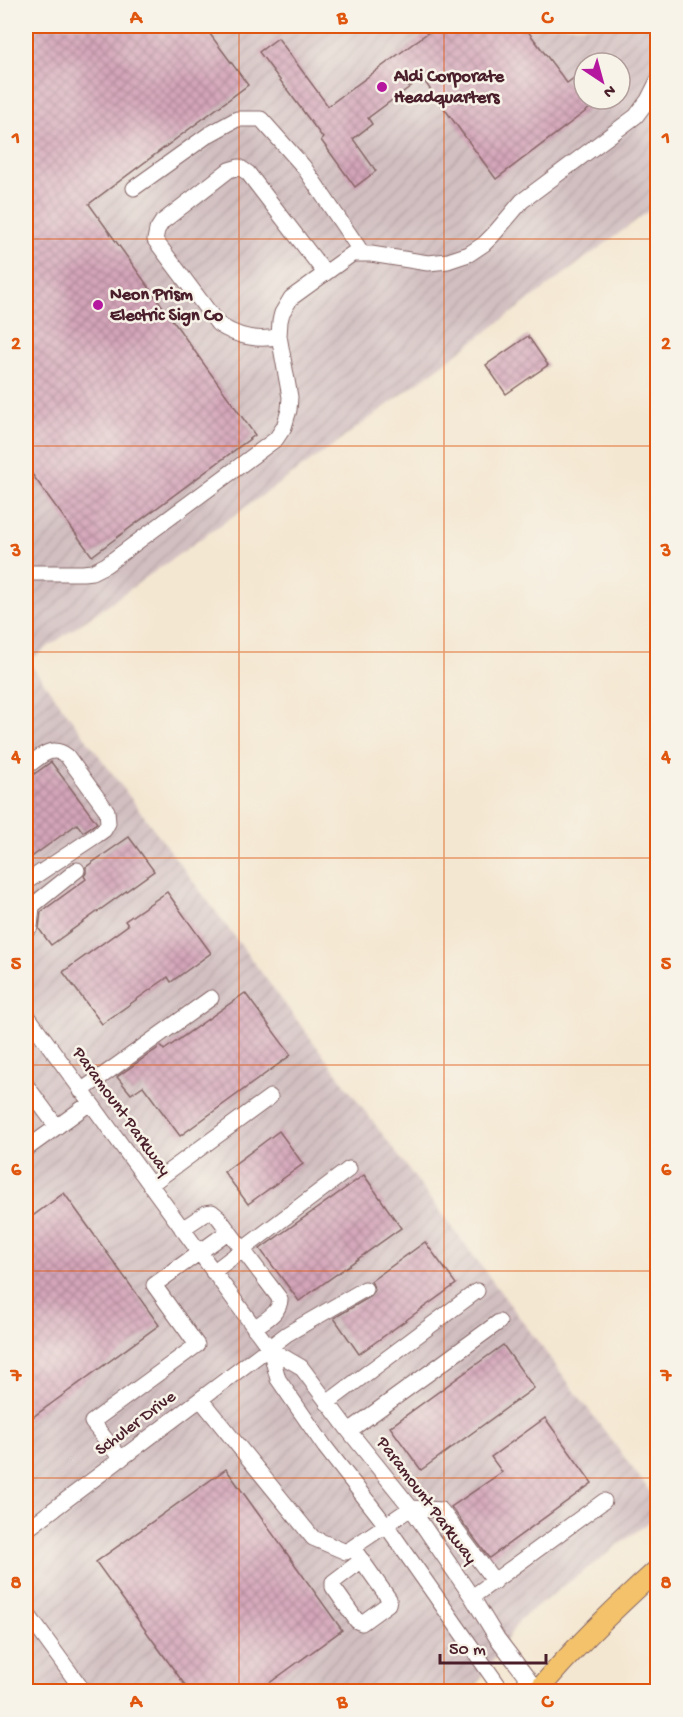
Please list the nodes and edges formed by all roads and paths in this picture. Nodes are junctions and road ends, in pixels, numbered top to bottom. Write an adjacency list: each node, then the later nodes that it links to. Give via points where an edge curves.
1 (657, 80): 3 (street, via 636,116 522,201 494,235 476,249 448,261 428,263)
2 (134, 188): 3 (street, via 237,119 261,120 303,166)
3 (363, 253): 4 (street, via 352,254)
4 (325, 273): 5 (street, via 286,305); 5 (street, via 248,172 239,167 229,170 162,222 155,240 218,324 249,338)
5 (279, 336): 6 (street, via 290,397 287,421 276,439 106,565 83,573)
6 (26, 573)
7 (26, 767): 9 (street, via 48,751 62,752 107,811 108,823 97,836)
8 (77, 870): 10 (street, via 32,906 30,927)
9 (26, 882)
10 (26, 930)
11 (211, 998): 14 (street)
12 (26, 1014): 14 (street, Paramount Parkway)
13 (26, 1085): 16 (street)
14 (86, 1097): 16 (street); 19 (street, Paramount Parkway)
15 (270, 1097): 19 (street)
16 (57, 1127): 17 (street)
17 (26, 1149)
18 (350, 1169): 22 (street)
19 (150, 1185): 20 (street, Paramount Parkway)
20 (182, 1229): 21 (street, via 212,1212); 23 (street, Paramount Parkway)
21 (228, 1231): 22 (street); 23 (street)
22 (243, 1250): 24 (street); 28 (street, via 280,1299 276,1311)
23 (199, 1252): 24 (street, Paramount Parkway); 33 (street, via 154,1285 197,1345 92,1422)
24 (213, 1272): 28 (street, Paramount Parkway)
25 (365, 1289): 29 (street, Schuler Drive, via 287,1334)
26 (477, 1291): 31 (street)
27 (499, 1322): 32 (street)
28 (254, 1328): 29 (street, Paramount Parkway)
29 (270, 1349): 30 (street, Schuler Drive); 31 (street, Paramount Parkway, via 301,1367); 36 (street, Paramount Parkway, via 278,1379)
30 (201, 1400): 33 (street, Schuler Drive); 36 (street, via 313,1538 358,1554)
31 (327, 1403): 32 (street, Paramount Parkway)
32 (349, 1431): 35 (street, Paramount Parkway)
33 (121, 1459): 37 (street, Schuler Drive)
34 (604, 1501): 39 (street)
35 (411, 1508): 36 (street); 39 (street, via 441,1510); 40 (street, Paramount Parkway)
36 (386, 1525): 43 (street, Paramount Parkway)
37 (26, 1530)
38 (657, 1569): 44 (main road, via 609,1614)
39 (495, 1581): 40 (street)
40 (472, 1597): 44 (street, Paramount Parkway)
41 (26, 1612): 42 (street)
42 (84, 1692)
43 (503, 1692)
44 (538, 1692)

